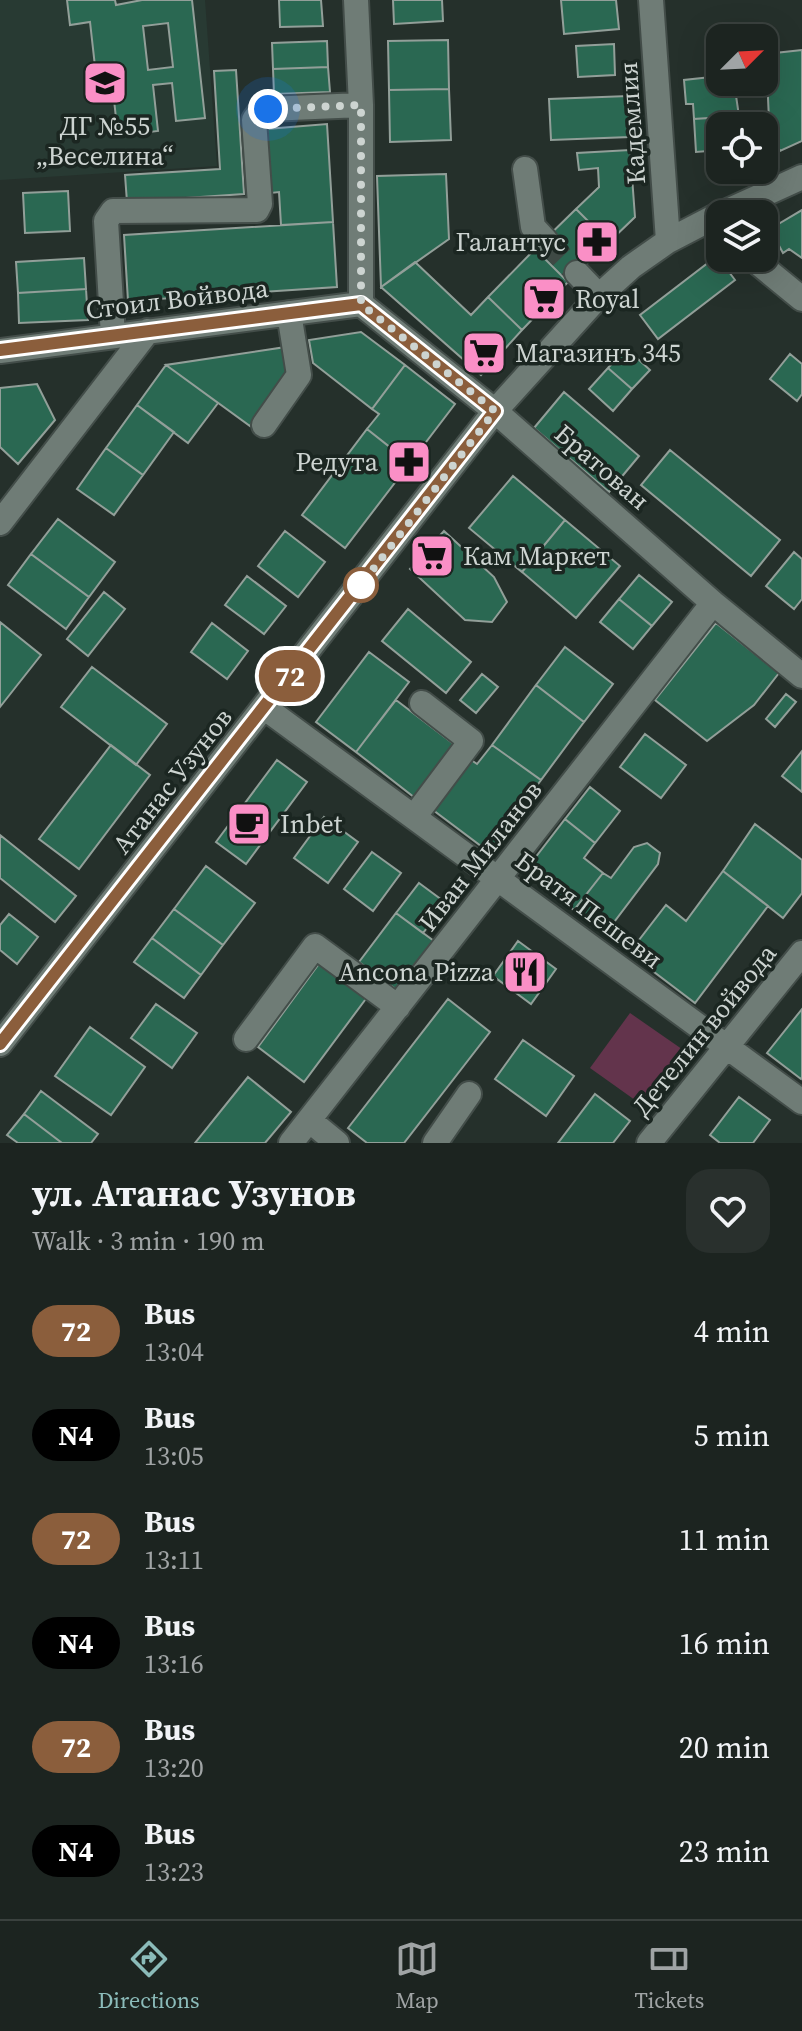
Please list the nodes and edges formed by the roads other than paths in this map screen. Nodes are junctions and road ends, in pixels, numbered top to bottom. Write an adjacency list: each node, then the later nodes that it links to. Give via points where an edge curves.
1 (356, 0): 3 (street)
2 (651, 0): 9 (street, Кадемлия)
3 (361, 105): 14 (street); 17 (street, via 260,112 254,120 257,210 108,214)
4 (525, 169): 8 (street, via 533,227)
5 (802, 177): 6 (street, Атанас Узунов)
6 (757, 200)
7 (706, 225): 9 (street, Атанас Узунов)
8 (545, 240)
9 (668, 241): 12 (street, Атанас Узунов)
10 (769, 272): 13 (street)
11 (577, 273): 12 (street)
12 (599, 296): 19 (street, Атанас Узунов)
13 (802, 299)
14 (361, 304): 15 (street, Стоил Войвода); 19 (street, Братован)
15 (289, 313): 16 (street, Стоил Войвода); 20 (street, via 299,375)
16 (148, 331): 17 (street, Стоил Войвода); 21 (street)
17 (113, 336): 18 (street, Стоил Войвода)
18 (0, 351)
19 (495, 411): 22 (street, Братован); 25 (street, Атанас Узунов)
20 (264, 425)
21 (0, 523)
22 (713, 603): 23 (street, Братован); 27 (street, Иван Миланов)
23 (802, 676)
24 (422, 703): 26 (street, via 471,741)
25 (265, 708): 26 (street, Братя Пешеви); 31 (street, Атанас Узунов)
26 (414, 817): 27 (street, Братя Пешеви)
27 (498, 878): 29 (street, Иван Миланов); 32 (street, Братя Пешеви)
28 (802, 953): 32 (street, Детелин войвода)
29 (398, 1007): 30 (street, via 315,946); 35 (street, Иван Миланов)
30 (246, 1039)
31 (0, 1044)
32 (726, 1047): 34 (street, Братя Пешеви); 39 (street, Детелин войвода)
33 (469, 1094): 38 (street)
34 (802, 1102)
35 (309, 1120): 36 (street, Иван Миланов); 37 (street)
36 (291, 1143)
37 (337, 1143)
38 (435, 1143)
39 (649, 1143)

